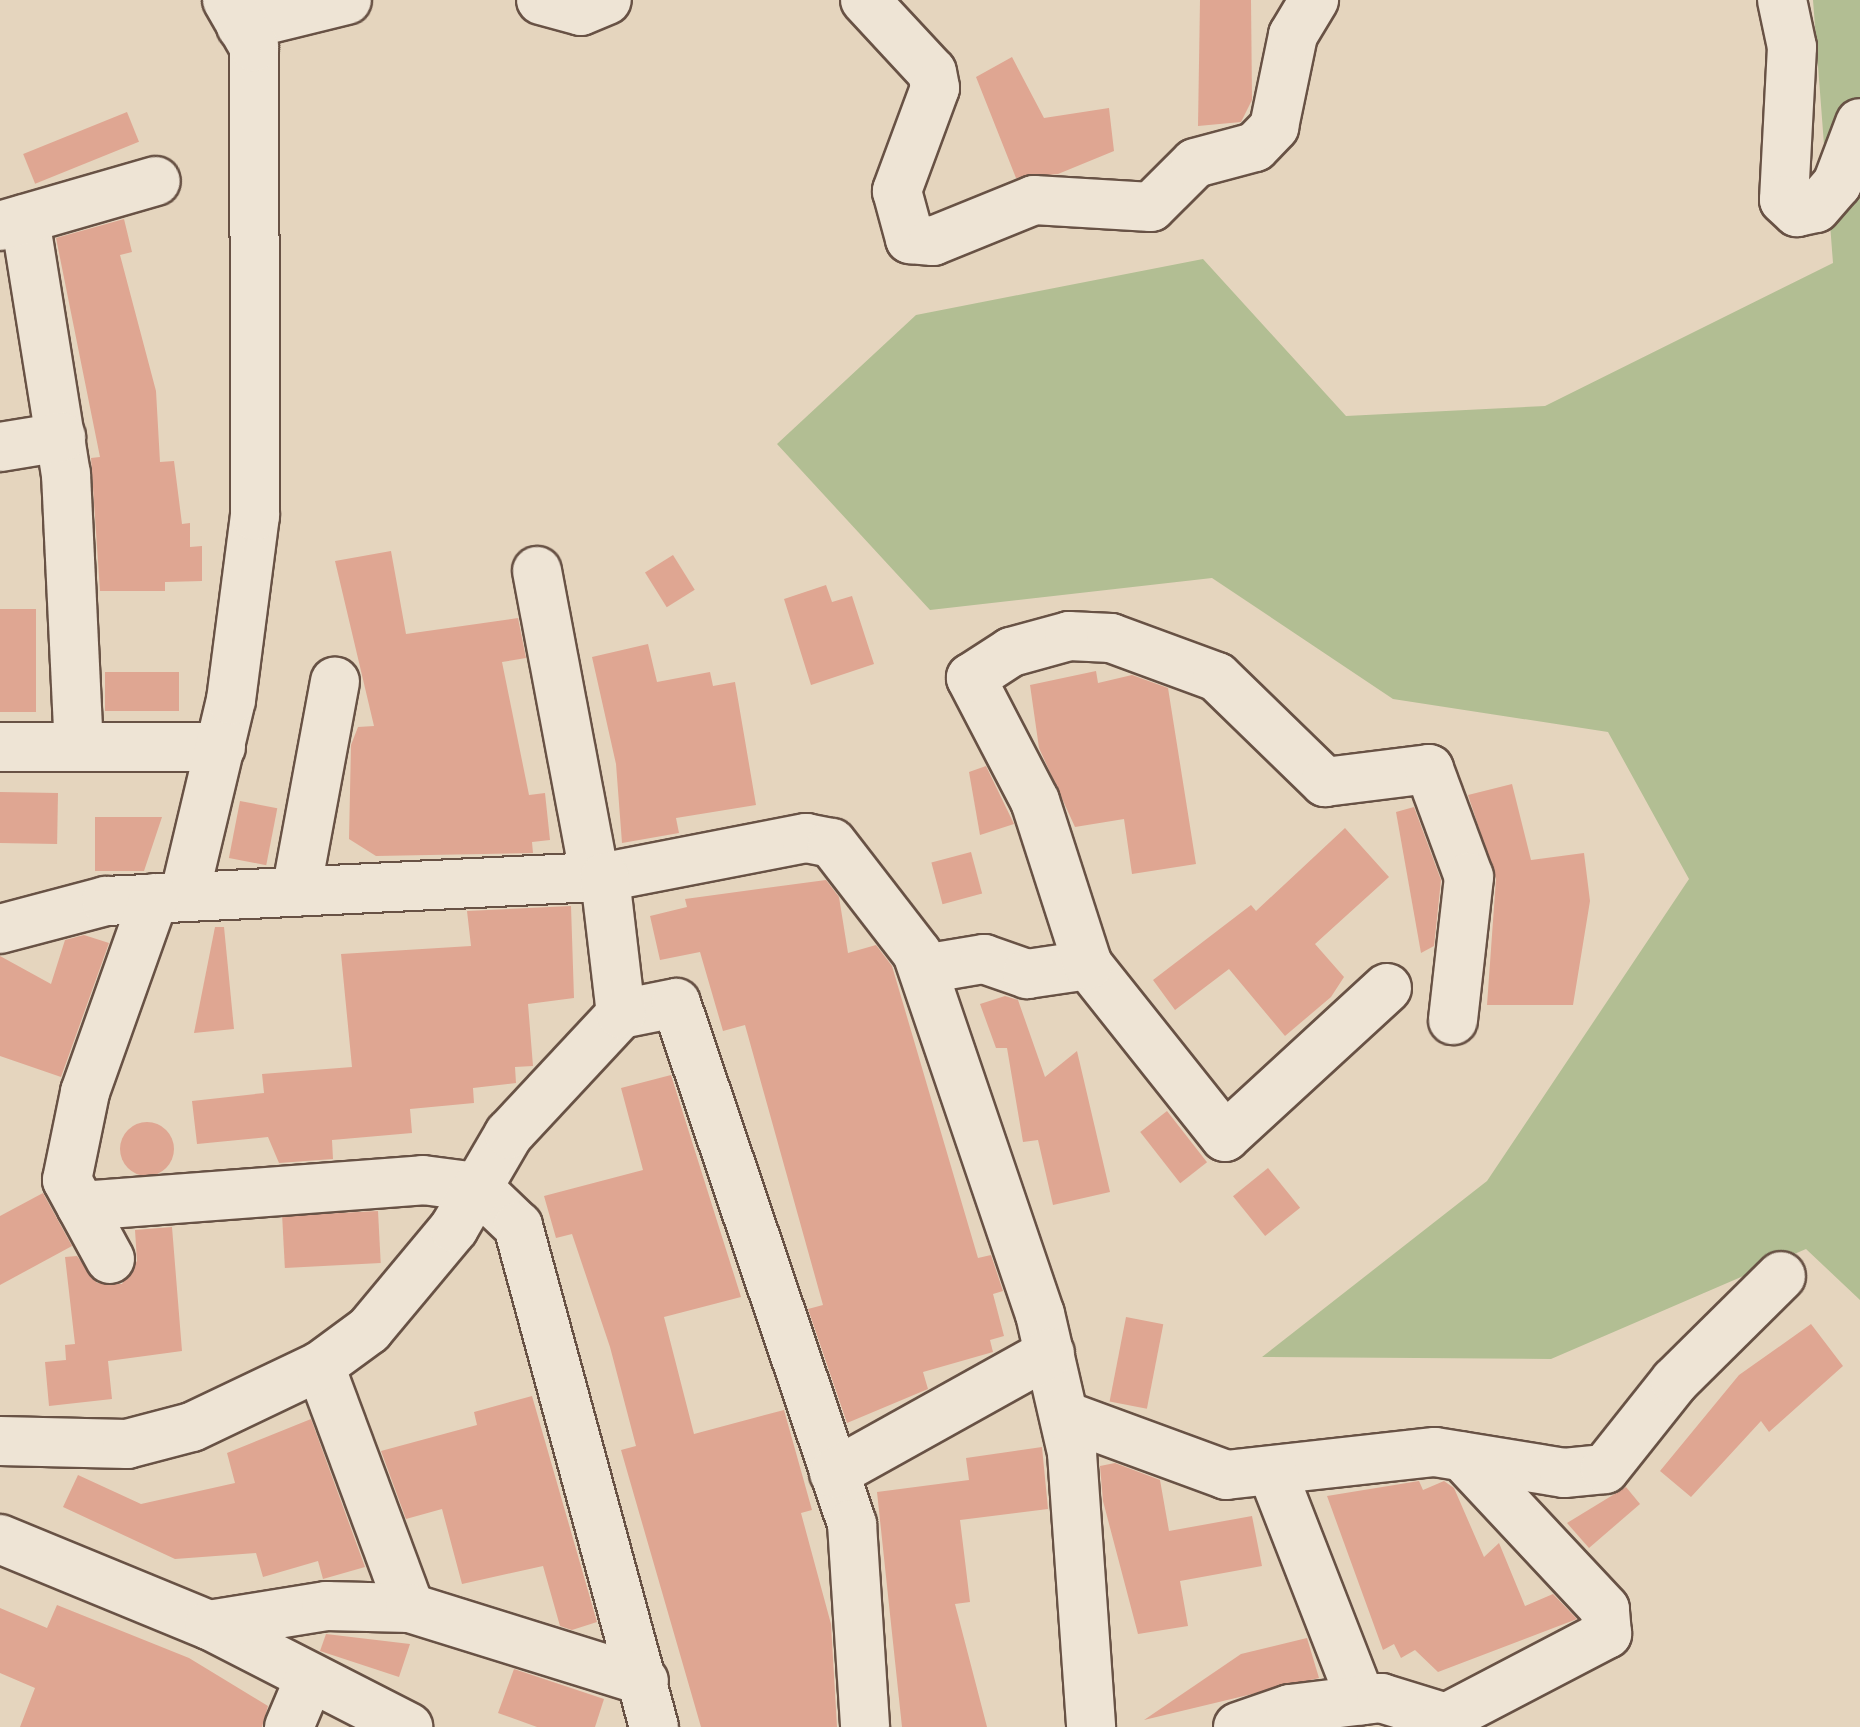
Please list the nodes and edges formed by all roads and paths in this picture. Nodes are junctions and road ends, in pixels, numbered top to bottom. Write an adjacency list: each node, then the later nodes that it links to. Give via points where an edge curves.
1 (346, 0): 7 (street)
2 (541, 0): 3 (street, via 580,12)
3 (607, 0)
4 (865, 0): 5 (street, via 932,72 935,88 897,191 910,239 933,240 1034,200 1151,208 1195,163 1255,147 1274,127 1293,36)
5 (1314, 0)
6 (1782, 0): 8 (street, via 1792,47 1784,200 1797,212 1816,208 1837,184)
7 (234, 13): 17 (street, via 254,47 258,382 255,516)
8 (1860, 123)
9 (156, 181): 10 (street)
10 (12, 222): 11 (street)
11 (61, 437): 12 (street); 16 (street)
12 (0, 447)
13 (536, 572): 18 (street)
14 (335, 682): 19 (street)
15 (0, 747): 16 (street)
16 (78, 748): 17 (street)
17 (222, 748): 20 (street)
18 (600, 877): 19 (street); 23 (street, via 806,838 832,843); 25 (street)
19 (296, 892): 20 (street)
20 (168, 898): 21 (street, via 64,905); 28 (street, via 85,1092 67,1180)
21 (0, 929)
22 (1088, 965): 23 (street, via 1027,974 984,959); 24 (street, via 1225,1136); 26 (street, via 1023,772 971,678 1011,652 1070,636 1111,638 1217,677 1324,782 1429,770 1469,877)
23 (924, 969): 31 (street)
24 (1387, 988)
25 (621, 1014): 27 (street, via 508,1134); 36 (street, via 676,1003)
26 (1453, 1020)
27 (478, 1186): 28 (street, via 423,1180); 32 (street, via 369,1330); 41 (street, via 518,1226)
28 (81, 1206): 29 (street)
29 (110, 1259)
30 (1781, 1276): 35 (street, via 1675,1380 1605,1469 1564,1473)
31 (1050, 1353): 33 (street); 36 (street)
32 (320, 1366): 34 (street, via 192,1427 127,1444); 39 (street)
33 (1066, 1416): 37 (street, via 1188,1468); 48 (street)
34 (0, 1440)
35 (1462, 1456): 37 (street, via 1377,1454); 43 (street, via 1605,1609 1606,1634 1446,1718)
36 (834, 1473): 47 (street, via 852,1524)
37 (1273, 1474): 43 (street)
38 (0, 1539): 40 (street)
39 (410, 1608): 40 (street, via 326,1606); 41 (street)
40 (210, 1626): 42 (street)
41 (644, 1681): 46 (street)
42 (308, 1682): 44 (street); 45 (street)
43 (1361, 1700): 49 (street)
44 (289, 1727)
45 (408, 1727)
46 (654, 1727)
47 (865, 1727)
48 (1091, 1727)
49 (1238, 1727)

